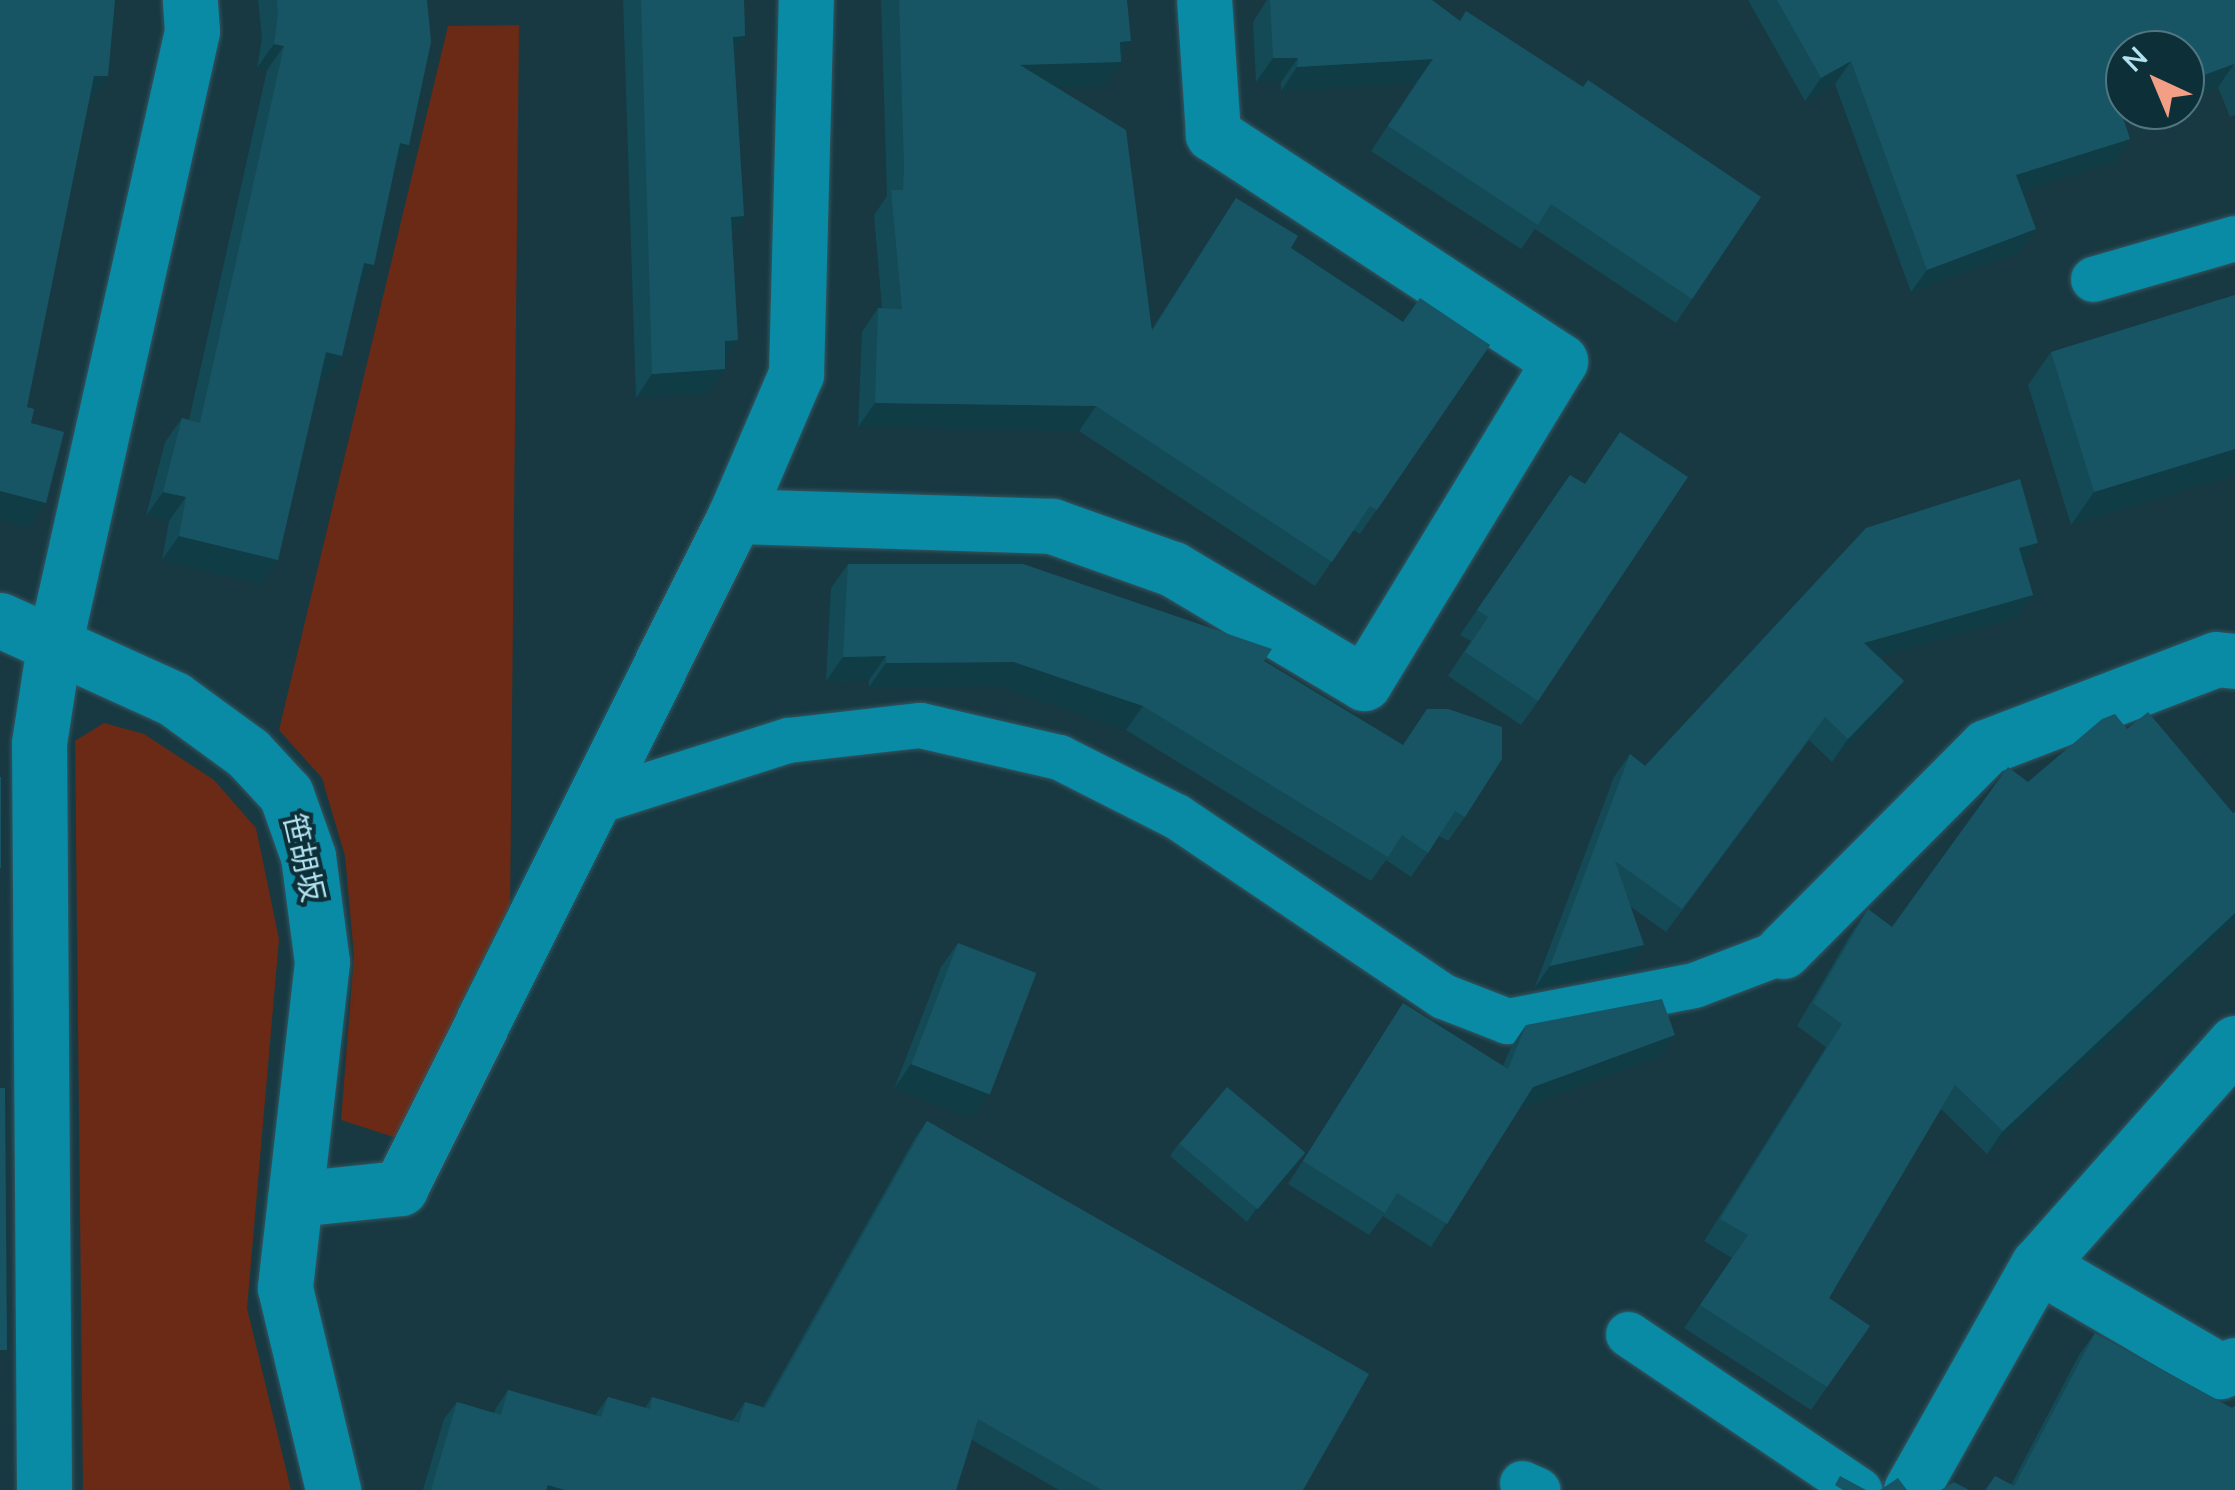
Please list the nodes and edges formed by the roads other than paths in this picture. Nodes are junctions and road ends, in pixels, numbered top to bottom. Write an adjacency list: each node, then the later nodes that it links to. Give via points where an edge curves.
1 (190, 0): 8 (street, via 192,30)
2 (806, 0): 6 (street, via 796,374)
3 (1204, 0): 6 (street, via 1213,134 1560,361 1364,683 1173,569 1052,526)
4 (2235, 238): 5 (lane)
5 (2094, 280)
6 (735, 516): 10 (street)
7 (0, 620): 8 (street, 笹胡坂)
8 (54, 646): 13 (street, 笹胡坂, via 174,700 248,753 286,794 308,856 322,962); 17 (street, via 38,744)
9 (2235, 660): 11 (street, via 2216,658 1986,747)
10 (586, 804): 11 (lane, via 788,740 920,725 1059,756 1176,816 1443,996 1506,1022 1694,984); 13 (street, via 400,1188)
11 (1783, 951)
12 (2235, 1042): 14 (street)
13 (295, 1200): 18 (street, 笹胡坂, via 285,1288)
14 (2038, 1266): 16 (street, via 2220,1371); 20 (street)
15 (1628, 1334): 19 (lane)
16 (2235, 1365)
17 (29, 1462)
18 (333, 1490)
19 (1860, 1490)
20 (1911, 1490)

